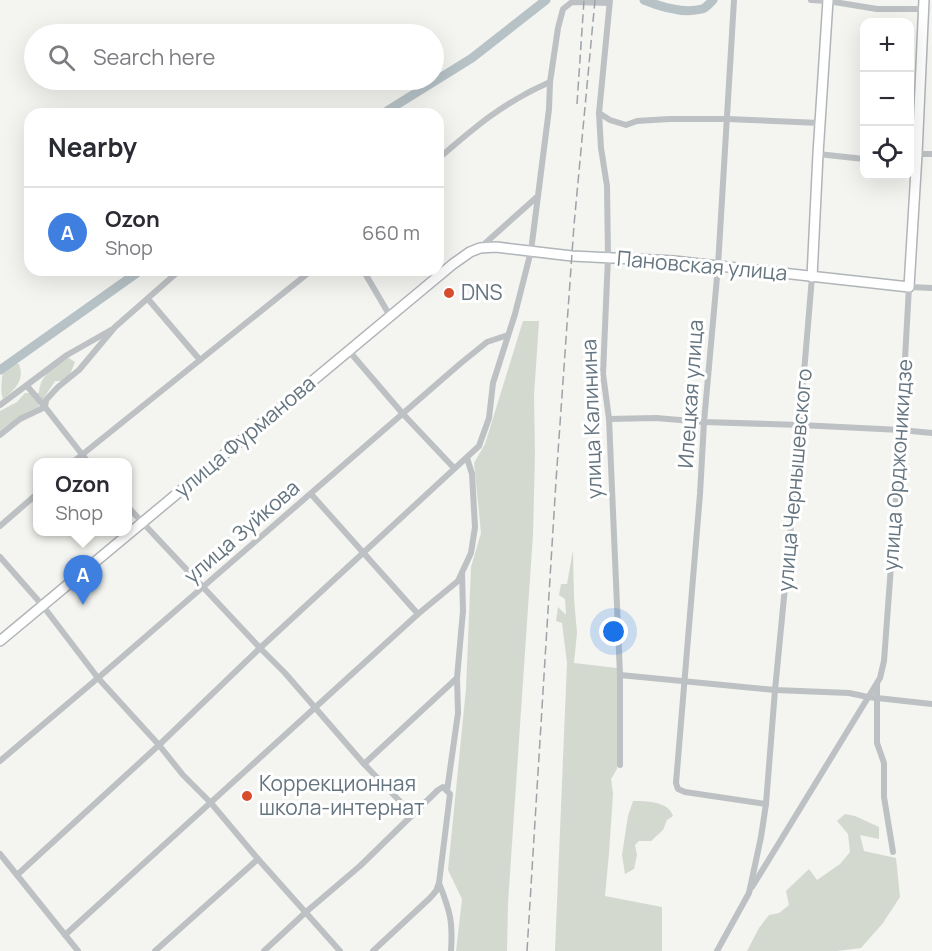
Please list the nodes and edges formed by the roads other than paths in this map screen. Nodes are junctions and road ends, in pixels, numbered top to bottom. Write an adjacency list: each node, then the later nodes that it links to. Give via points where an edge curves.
1 (734, 0): 9 (street, Илецкая улица)
2 (811, 0): 3 (street)
3 (828, 0): 6 (street, via 877,9); 10 (main road, улица Чернышевского)
4 (572, 1): 5 (street); 7 (street, via 563,9)
5 (610, 2): 8 (street, улица Калинина)
6 (924, 5): 13 (main road, улица Орджоникидзе)
7 (550, 82): 11 (street, via 514,99); 18 (street)
8 (600, 113): 9 (street, via 626,125 669,119); 22 (street, улица Калинина)
9 (727, 119): 10 (street); 23 (street, Илецкая улица)
10 (820, 123): 12 (main road, улица Чернышевского)
11 (444, 154)
12 (818, 154): 15 (street); 29 (main road, улица Чернышевского)
13 (918, 154): 14 (street); 16 (main road, улица Орджоникидзе)
14 (932, 154)
15 (860, 159)
16 (914, 163)
17 (913, 180): 30 (main road, улица Орджоникидзе)
18 (538, 195): 20 (street); 21 (street)
19 (496, 247): 20 (main road, улица Фурманова); 21 (main road, Пановская улица)
20 (480, 248): 24 (main road, улица Фурманова)
21 (531, 251): 22 (main road, Пановская улица); 35 (street)
22 (608, 257): 23 (main road, Пановская улица); 42 (street, улица Калинина, via 603,374)
23 (718, 266): 29 (main road, Пановская улица); 43 (street, Илецкая улица)
24 (444, 271)
25 (173, 276): 32 (street)
26 (305, 276): 37 (street)
27 (367, 276): 33 (street)
28 (438, 276): 33 (main road, улица Фурманова)
29 (812, 277): 30 (main road, Пановская улица); 44 (street, улица Чернышевского)
30 (909, 287): 31 (street); 45 (street, улица Орджоникидзе)
31 (932, 288)
32 (148, 299): 34 (street); 37 (street)
33 (390, 316): 36 (main road, улица Фурманова)
34 (115, 327): 38 (street, via 67,355); 40 (street, via 79,370 46,400)
35 (508, 335): 41 (street, улица Зуйкова, via 487,342); 51 (street, via 493,383 489,418 479,446)
36 (349, 351): 41 (street); 56 (main road, улица Фурманова)
37 (200, 360): 48 (street)
38 (27, 386): 39 (street); 40 (street)
39 (0, 405)
40 (45, 407): 47 (street, via 20,419); 48 (street)
41 (403, 414): 52 (street); 53 (street, улица Зуйкова)
42 (609, 419): 43 (street); 68 (street, улица Калинина)
43 (704, 422): 44 (street); 71 (street, Илецкая улица)
44 (800, 425): 45 (street); 73 (street, улица Чернышевского)
45 (901, 430): 46 (street); 72 (street, улица Орджоникидзе, via 884,661)
46 (932, 433)
47 (0, 435)
48 (81, 456): 49 (street); 50 (street)
49 (79, 458)
50 (83, 458)
51 (466, 458): 52 (street); 62 (street, via 472,474 475,527 471,553)
52 (454, 468): 60 (street)
53 (311, 494): 60 (street); 63 (street, улица Зуйкова)
54 (33, 497): 57 (street)
55 (132, 512): 56 (street)
56 (142, 523): 58 (main road, улица Фурманова); 63 (street)
57 (0, 526)
58 (132, 531)
59 (126, 536): 64 (main road, улица Фурманова)
60 (363, 552): 65 (street); 67 (street)
61 (0, 557): 64 (street)
62 (462, 570): 65 (street, via 458,581); 70 (street)
63 (202, 588): 67 (street); 69 (street, улица Зуйкова)
64 (43, 606): 66 (main road, улица Фурманова); 69 (street)
65 (418, 614): 77 (street)
66 (0, 641)
67 (260, 648): 77 (street); 78 (street)
68 (620, 675): 71 (street); 81 (street, улица Калинина)
69 (98, 678): 78 (street); 79 (street, улица Зуйкова)
70 (458, 678): 80 (street); 82 (street, via 458,712)
71 (685, 681): 73 (street); 84 (street, Илецкая улица, via 678,789)
72 (877, 683): 74 (street, улица Орджоникидзе); 75 (street)
73 (775, 690): 74 (street); 84 (street, улица Чернышевского)
74 (868, 697): 75 (street); 91 (street, улица Орджоникидзе)
75 (876, 698): 76 (street); 86 (street, via 877,743 884,763 884,797)
76 (931, 705)
77 (315, 707): 80 (street); 83 (street)
78 (159, 745): 83 (street); 89 (street)
79 (0, 761)
80 (364, 764): 85 (street)
81 (620, 765)
82 (447, 791): 85 (street, via 443,787); 90 (street, via 450,794)
83 (211, 803): 88 (street); 93 (street)
84 (766, 804): 91 (street, улица Чернышевского)
85 (413, 815): 92 (street)
86 (893, 852)
87 (0, 854): 89 (street)
88 (258, 859): 92 (street); 95 (street)
89 (17, 875): 93 (street)
90 (439, 883): 98 (street, via 436,891); 99 (street, via 453,930)
91 (749, 893): 100 (street, улица Чернышевского)
92 (306, 912): 96 (street); 97 (street)
93 (65, 935): 94 (street)
94 (78, 951)
95 (155, 951)
96 (264, 951)
97 (340, 951)
98 (373, 951)
99 (451, 951)
100 (717, 951)

